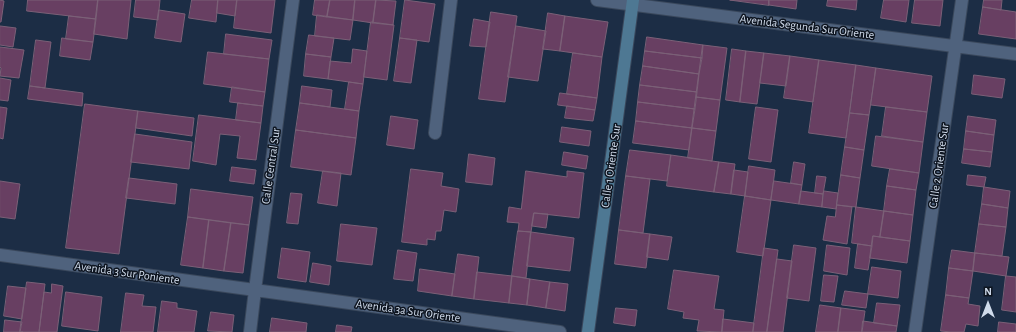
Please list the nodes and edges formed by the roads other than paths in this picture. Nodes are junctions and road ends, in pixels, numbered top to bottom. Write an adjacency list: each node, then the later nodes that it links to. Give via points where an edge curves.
1 (293, 0): 10 (street, Calle Central Sur)
2 (451, 0): 8 (street)
3 (597, 0): 5 (street, Avenida Segunda Sur Oriente)
4 (962, 0): 6 (street, Calle 2 Oriente Sur)
5 (633, 2): 6 (street, Avenida Segunda Sur Oriente); 13 (street, Calle 1 Oriente Sur)
6 (955, 46): 7 (street, Avenida Segunda Sur Oriente); 14 (street, Calle 2 Oriente Sur)
7 (1016, 54)
8 (435, 133)
9 (0, 256): 10 (street, Avenida 3 Sur Poniente)
10 (255, 290): 11 (street, Calle Central Sur); 12 (street, Avenida 3a Sur Oriente)
11 (250, 332)
12 (560, 332)
13 (588, 332)
14 (915, 332)

